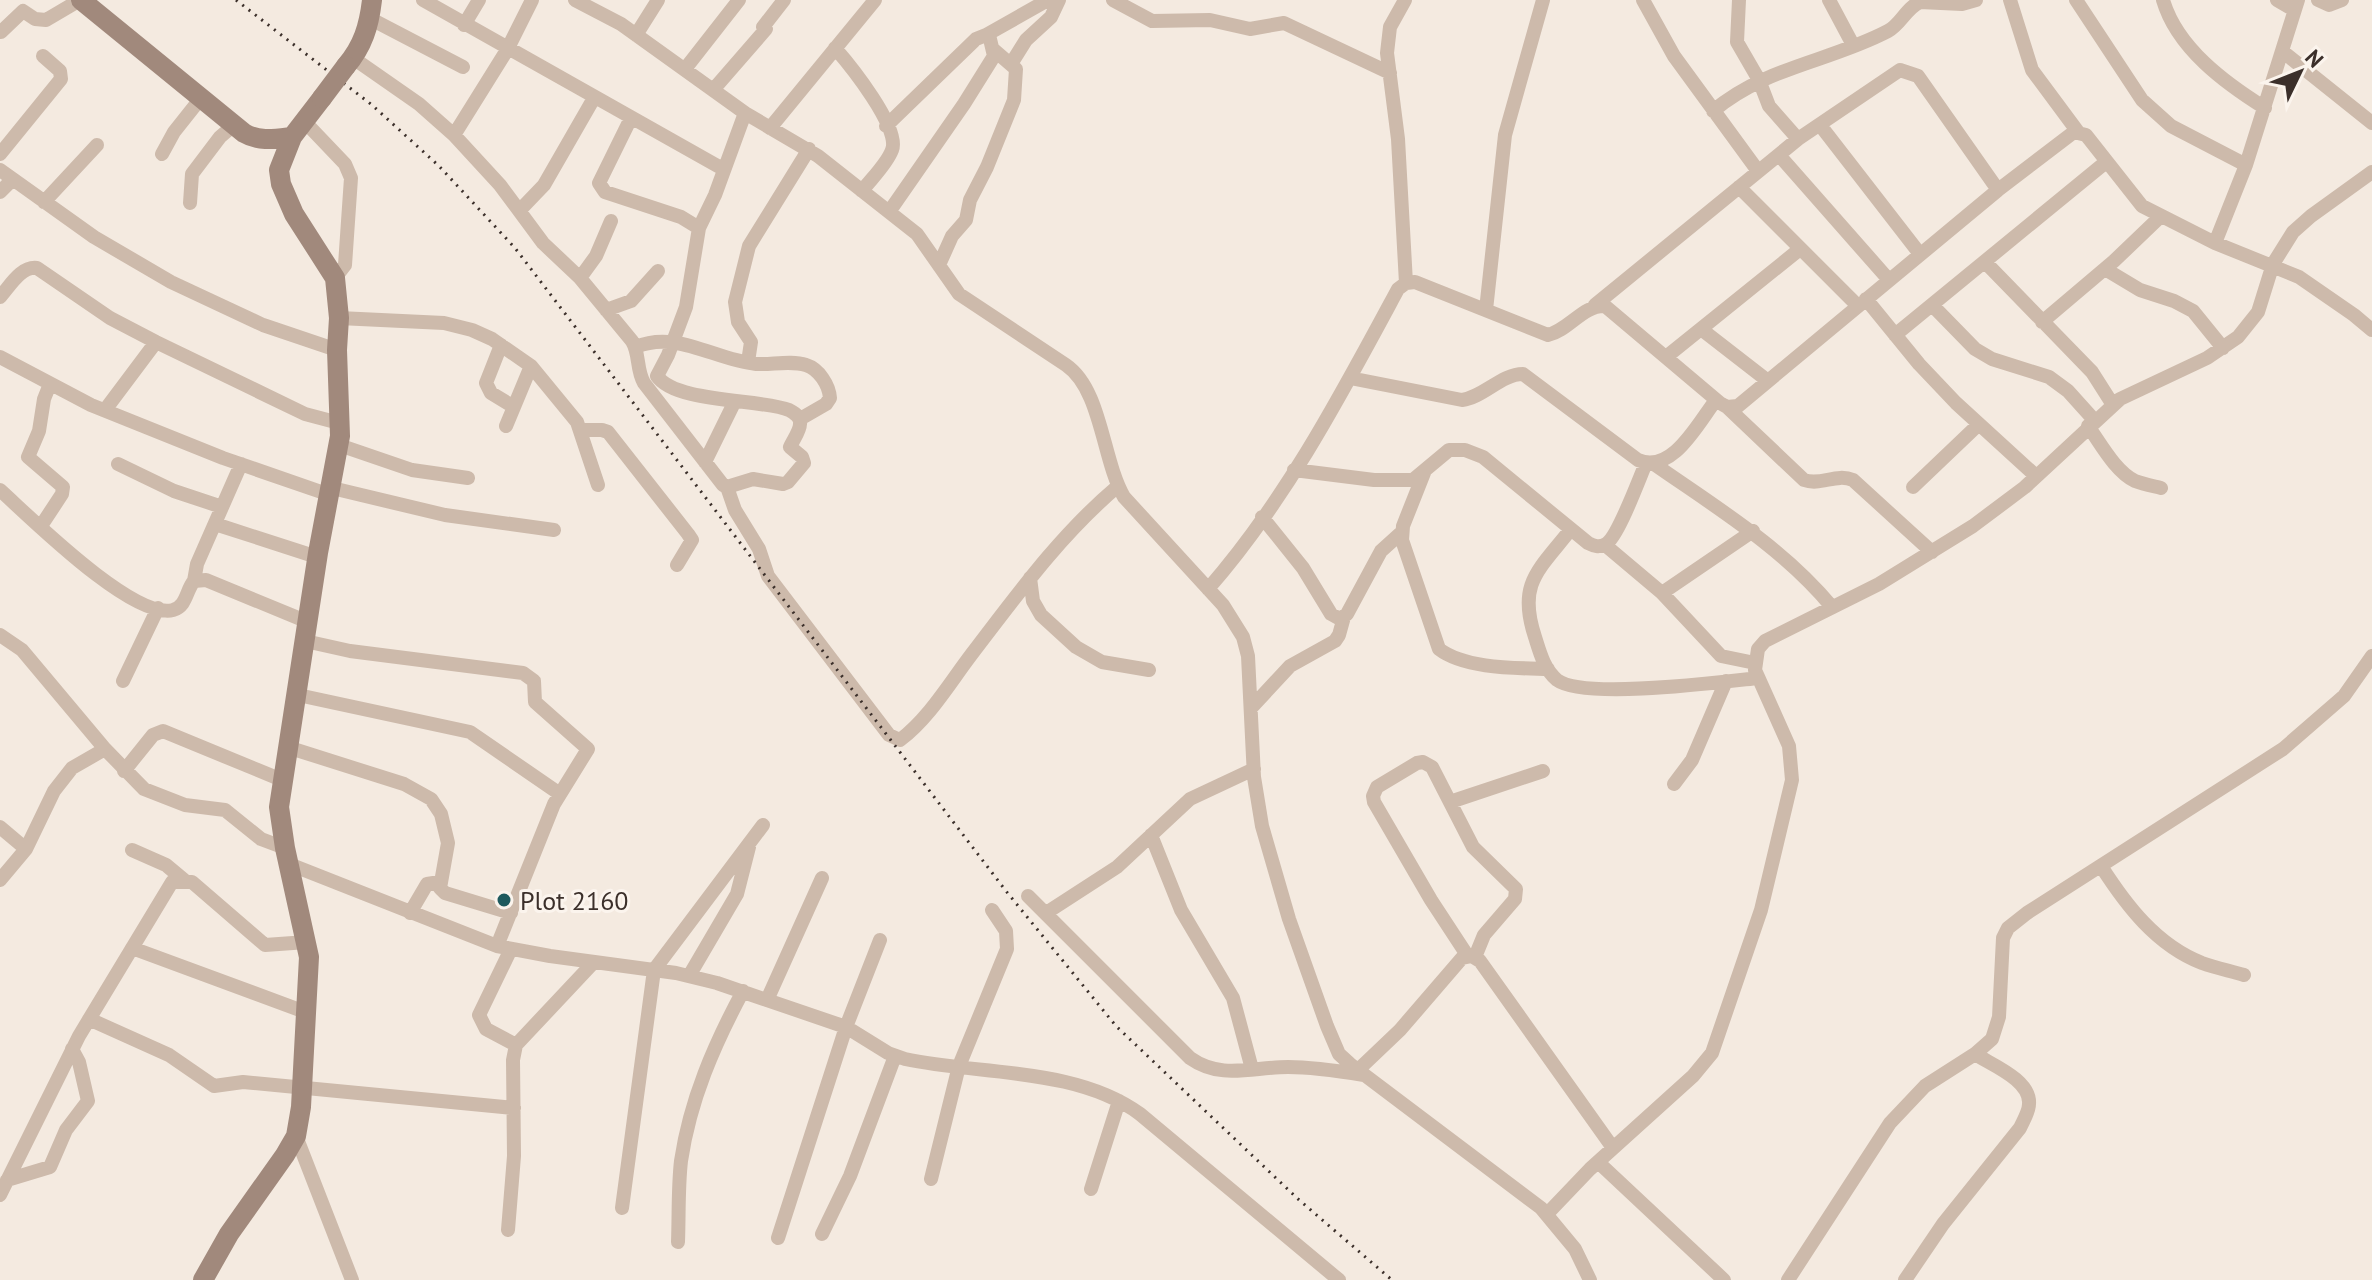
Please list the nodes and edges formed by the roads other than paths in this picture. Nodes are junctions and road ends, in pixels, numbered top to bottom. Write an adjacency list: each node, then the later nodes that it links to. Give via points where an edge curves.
1 (80, 0): 28 (street, via 46,20 23,11); 44 (main road)
2 (423, 0): 27 (street)
3 (479, 0): 27 (street)
4 (532, 0): 33 (street)
5 (658, 0): 29 (street)
6 (739, 0): 40 (street)
7 (784, 0): 43 (street)
8 (875, 0): 32 (street)
9 (1048, 0): 30 (street)
10 (1059, 0): 38 (street)
11 (1113, 0): 41 (street, via 1152,21 1210,20 1250,29 1284,23)
12 (1405, 0): 41 (street, via 1387,39)
13 (1543, 0): 99 (street, via 1505,135)
14 (1643, 0): 47 (street)
15 (1739, 0): 42 (street, via 1737,42)
16 (1829, 0): 31 (street)
17 (1976, 0): 31 (street, via 1920,2 1893,28)
18 (2010, 0): 56 (street, via 2032,70)
19 (2076, 0): 65 (street, via 2150,108 2171,126)
20 (2163, 0): 46 (street, via 2191,47 2233,88)
21 (2277, 0): 25 (street)
22 (2318, 0): 23 (street, via 2329,5)
23 (2342, 0)
24 (580, 1): 29 (street)
25 (2296, 5): 35 (street)
26 (370, 9): 37 (main road, via 365,38); 39 (street)
27 (464, 25): 33 (street)
28 (1, 32)
29 (636, 35): 40 (street)
30 (986, 35): 34 (street); 52 (street)
31 (1853, 45): 42 (street)
32 (835, 48): 52 (street, via 870,90); 53 (street)
33 (507, 50): 45 (street); 57 (street)
34 (994, 50): 38 (street); 78 (street, via 964,104)
35 (2282, 51): 46 (street); 50 (street)
36 (43, 56): 61 (street, via 60,71 61,79)
37 (350, 62): 54 (main road, bridge); 57 (street, via 419,104)
38 (1011, 64): 87 (street, via 1017,75 1014,100 966,220)
39 (463, 67)
40 (685, 69): 43 (street)
41 (1390, 73): 93 (street)
42 (1759, 80): 47 (street); 58 (street, via 1769,106)
43 (713, 90): 48 (street)
44 (201, 98): 55 (main road); 62 (street)
45 (594, 98): 49 (street); 77 (street, via 544,185)
46 (2265, 108): 65 (street)
47 (1713, 111): 68 (street)
48 (745, 113): 53 (street); 66 (street)
49 (631, 118): 66 (street); 81 (street, via 601,188)
50 (2372, 123)
51 (1820, 125): 58 (street); 72 (street, via 1888,76 1909,72 1918,76); 84 (street)
52 (886, 126): 73 (street, via 893,148)
53 (770, 128): 60 (street)
54 (298, 129): 55 (main road, via 273,140); 67 (main road); 90 (street, via 345,164 351,178 346,260)
55 (242, 131): 67 (main road); 76 (street, via 220,137 192,174)
56 (2078, 132): 64 (street); 72 (street, via 2068,134)
57 (454, 135): 77 (street)
58 (1798, 139): 63 (street)
59 (97, 145): 75 (street)
60 (809, 149): 73 (street); 113 (street, via 749,246 735,302 738,322 751,342)
61 (0, 154)
62 (162, 154)
63 (1779, 155): 68 (street); 92 (street)
64 (2106, 162): 79 (street, via 2134,198); 85 (street)
65 (2246, 165): 82 (street)
66 (723, 169): 81 (street)
67 (279, 170): 90 (main road, via 294,214)
68 (1758, 171): 71 (street)
69 (2372, 172): 86 (street, via 2302,224)
70 (6, 175): 74 (street); 75 (street)
71 (1739, 187): 83 (street); 96 (street)
72 (1998, 190): 84 (street)
73 (862, 191): 78 (street)
74 (0, 192)
75 (44, 202): 110 (street, via 171,282 263,325)
76 (190, 203)
77 (520, 210): 91 (street, via 543,243)
78 (889, 212): 87 (street, via 917,234)
79 (2161, 216): 82 (street); 88 (street)
80 (611, 221): 91 (street)
81 (699, 228): 106 (street, via 686,307)
82 (2215, 243): 86 (street)
83 (1800, 249): 95 (street); 102 (street)
84 (1920, 254): 92 (street)
85 (1985, 262): 97 (street); 101 (street)
86 (2273, 264): 103 (street); 109 (street, via 2258,312)
87 (939, 265): 139 (street, via 959,294 1082,379)
88 (2105, 269): 101 (street); 109 (street, via 2193,311)
89 (658, 271): 98 (street, via 631,301)
90 (335, 278): 100 (main road)
91 (580, 278): 98 (street)
92 (1889, 280): 95 (street)
93 (1406, 283): 99 (street); 115 (street)
94 (0, 297): 105 (street, via 23,271 37,268)
95 (1862, 303): 104 (street); 116 (street)
96 (1595, 305): 99 (street, via 1548,335); 112 (street, via 1605,306)
97 (1933, 306): 104 (street); 125 (street, via 1975,349 2049,377 2068,391)
98 (606, 310): 108 (street)
99 (1486, 310)
100 (339, 318): 107 (street, via 452,325); 110 (main road)
101 (2042, 322): 120 (street, via 2092,372)
102 (1701, 329): 112 (street); 116 (street)
103 (2372, 330)
104 (1895, 335): 126 (street)
105 (156, 342): 122 (street); 124 (street, via 295,410)
106 (673, 342): 108 (street, via 657,340); 113 (street); 118 (street, via 657,376 661,382)
107 (501, 345): 114 (street); 121 (street, via 486,383 491,393)
108 (636, 347): 130 (street, via 644,383)
109 (2223, 348): 120 (street)
110 (337, 350): 124 (main road)
111 (0, 357): 117 (street)
112 (1666, 357): 119 (street)
113 (748, 362): 123 (street, via 803,364 823,379 830,398)
114 (531, 366): 121 (street); 128 (street)
115 (1350, 378): 133 (street, via 1462,400 1523,374); 134 (street)
116 (1768, 381): 119 (street, via 1738,406)
117 (50, 384): 122 (street); 148 (street, via 28,457 63,487)
118 (734, 403): 123 (street, via 782,409); 130 (street)
119 (1721, 403): 133 (street, via 1667,458); 154 (street, via 1804,480 1853,480)
120 (2113, 405): 125 (street)
121 (514, 407): 127 (street)
122 (105, 410): 132 (street)
123 (800, 419): 140 (street, via 790,447 804,463 788,482 748,480)
124 (339, 423): 129 (main road)
125 (2092, 423): 136 (street); 142 (street, via 2128,476)
126 (1978, 425): 136 (street); 141 (street)
127 (506, 426)
128 (581, 430): 138 (street); 156 (street, via 608,432 688,534 692,540)
129 (339, 445): 137 (street, via 412,470); 144 (main road)
130 (705, 462): 140 (street)
131 (118, 464): 145 (street)
132 (241, 464): 144 (street); 145 (street)
133 (1650, 464): 151 (street); 153 (street)
134 (1294, 470): 135 (street, via 1402,481); 146 (street)
135 (1424, 473): 149 (street, via 1449,450 1472,451); 152 (street)
136 (2036, 476): 154 (street)
137 (468, 478)
138 (598, 485)
139 (1118, 486): 157 (street, via 1075,525); 159 (street)
140 (727, 487): 157 (street, via 768,576 896,740 929,712)
141 (1913, 487)
142 (2161, 488)
143 (0, 490): 148 (street)
144 (331, 491): 150 (street, via 445,515); 155 (main road)
145 (222, 507): 147 (street)
146 (1262, 517): 159 (street); 163 (street, via 1331,614)
147 (215, 524): 155 (street); 158 (street)
148 (41, 526): 162 (street, via 110,586)
149 (1571, 529): 153 (street, via 1588,543); 168 (street, via 1528,591 1528,616)
150 (554, 530)
151 (1753, 531): 160 (street); 161 (street)
152 (1402, 532): 163 (street, via 1381,551); 168 (street, via 1439,649 1475,663)
153 (1605, 545): 160 (street)
154 (1932, 552): 161 (street)
155 (317, 557): 164 (main road)
156 (677, 565)
157 (1030, 578): 169 (street, via 1041,615 1076,647 1102,662)
158 (194, 581): 162 (street, via 179,607); 164 (street, via 206,580)
159 (1208, 589): 174 (street, via 1243,637)
160 (1662, 593): 167 (street, via 1721,656)
161 (1832, 607): 167 (street, via 1770,637 1758,649)
162 (158, 608): 171 (street)
163 (1344, 617): 174 (street, via 1335,641 1290,666)
164 (307, 632): 173 (main road); 182 (street, via 350,651 530,676 536,685 535,702 588,749)
165 (0, 635): 176 (street, via 22,650)
166 (2372, 656): 191 (street, via 2344,696 2283,749)
167 (1755, 663): 170 (street)
168 (1548, 669): 172 (street, via 1566,685 1584,688)
169 (1149, 670)
170 (1758, 678): 172 (street); 226 (street, via 1789,746 1792,780 1761,910 1712,1053)
171 (123, 681)
172 (1726, 681): 181 (street, via 1692,760)
173 (298, 695): 175 (main road); 182 (street, via 470,732)
174 (1251, 708): 177 (street)
175 (287, 747): 180 (main road); 195 (street, via 404,784 431,799 448,843)
176 (105, 749): 178 (street); 188 (street, via 72,768 54,791)
177 (1254, 769): 186 (street, via 1190,799); 221 (street, via 1262,826 1333,1043)
178 (124, 771): 180 (street, via 153,735 163,731); 190 (street, via 151,794 225,810)
179 (1543, 771): 183 (street)
180 (282, 780): 190 (main road, via 279,807)
181 (1674, 784)
182 (560, 794): 199 (street)
183 (1450, 802): 205 (street, via 1473,847 1516,889 1515,899); 205 (street, via 1435,770 1423,762 1390,778 1373,796 1423,887)
184 (763, 825): 187 (street)
185 (0, 827): 188 (street)
186 (1151, 835): 200 (street, via 1117,867); 220 (street, via 1181,910 1233,998)
187 (750, 841): 207 (street); 209 (street, via 737,894)
188 (26, 849): 193 (street)
189 (132, 850): 194 (street)
190 (287, 856): 198 (street); 202 (main road)
191 (2101, 866): 208 (street, via 2135,914 2173,947 2202,963); 217 (street, via 2008,928 2000,955 1997,1029)
192 (822, 878): 211 (street)
193 (0, 880)
194 (184, 880): 202 (street, via 265,945); 203 (street, via 168,886)
195 (440, 882): 198 (street, via 427,884); 199 (street, via 445,893)
196 (1028, 896): 200 (street)
197 (992, 910): 219 (street, via 1006,931 1007,949)
198 (410, 913): 204 (street)
199 (511, 913): 204 (street)
200 (1046, 913): 220 (street, via 1190,1058 1209,1070)
201 (880, 940): 214 (street)
202 (307, 942): 212 (main road)
203 (132, 948): 212 (street); 213 (street)
204 (504, 948): 206 (street); 215 (street, via 479,1015 486,1029)
205 (1471, 956): 221 (street, via 1453,968); 226 (street)
206 (594, 962): 207 (street); 215 (street)
207 (654, 970): 209 (street); 232 (street)
208 (2244, 975)
209 (689, 976): 210 (street)
210 (743, 991): 211 (street); 237 (street, via 710,1055 689,1124 681,1163)
211 (767, 1000): 214 (street)
212 (308, 1013): 222 (main road)
213 (89, 1019): 216 (street); 222 (street, via 169,1055 214,1086 243,1082)
214 (846, 1027): 218 (street); 236 (street)
215 (516, 1045): 224 (street)
216 (72, 1049): 229 (street); 229 (street, via 88,1096 86,1106 66,1130 50,1167)
217 (1975, 1054): 243 (street, via 1925,1086 1890,1123); 244 (street, via 2027,1091 2028,1111)
218 (895, 1056): 219 (street); 235 (street)
219 (959, 1066): 223 (street, via 1050,1080); 228 (street)
220 (1252, 1069): 221 (street)
221 (1361, 1072): 233 (street)
222 (303, 1090): 224 (street); 225 (main road)
223 (1119, 1101): 230 (street); 240 (street)
224 (514, 1108): 234 (street)
225 (296, 1136): 238 (main road); 239 (street)
226 (1613, 1148): 227 (street)
227 (1598, 1162): 233 (street); 242 (street)
228 (931, 1179)
229 (7, 1180): 231 (street)
230 (1091, 1189)
231 (0, 1195)
232 (622, 1208)
233 (1547, 1214): 241 (street, via 1575,1249)
234 (508, 1230)
235 (822, 1234)
236 (778, 1238)
237 (678, 1242)
238 (203, 1280)
239 (352, 1280)
240 (1339, 1280)
241 (1590, 1280)
242 (1724, 1280)
243 (1788, 1280)
244 (1905, 1280)

